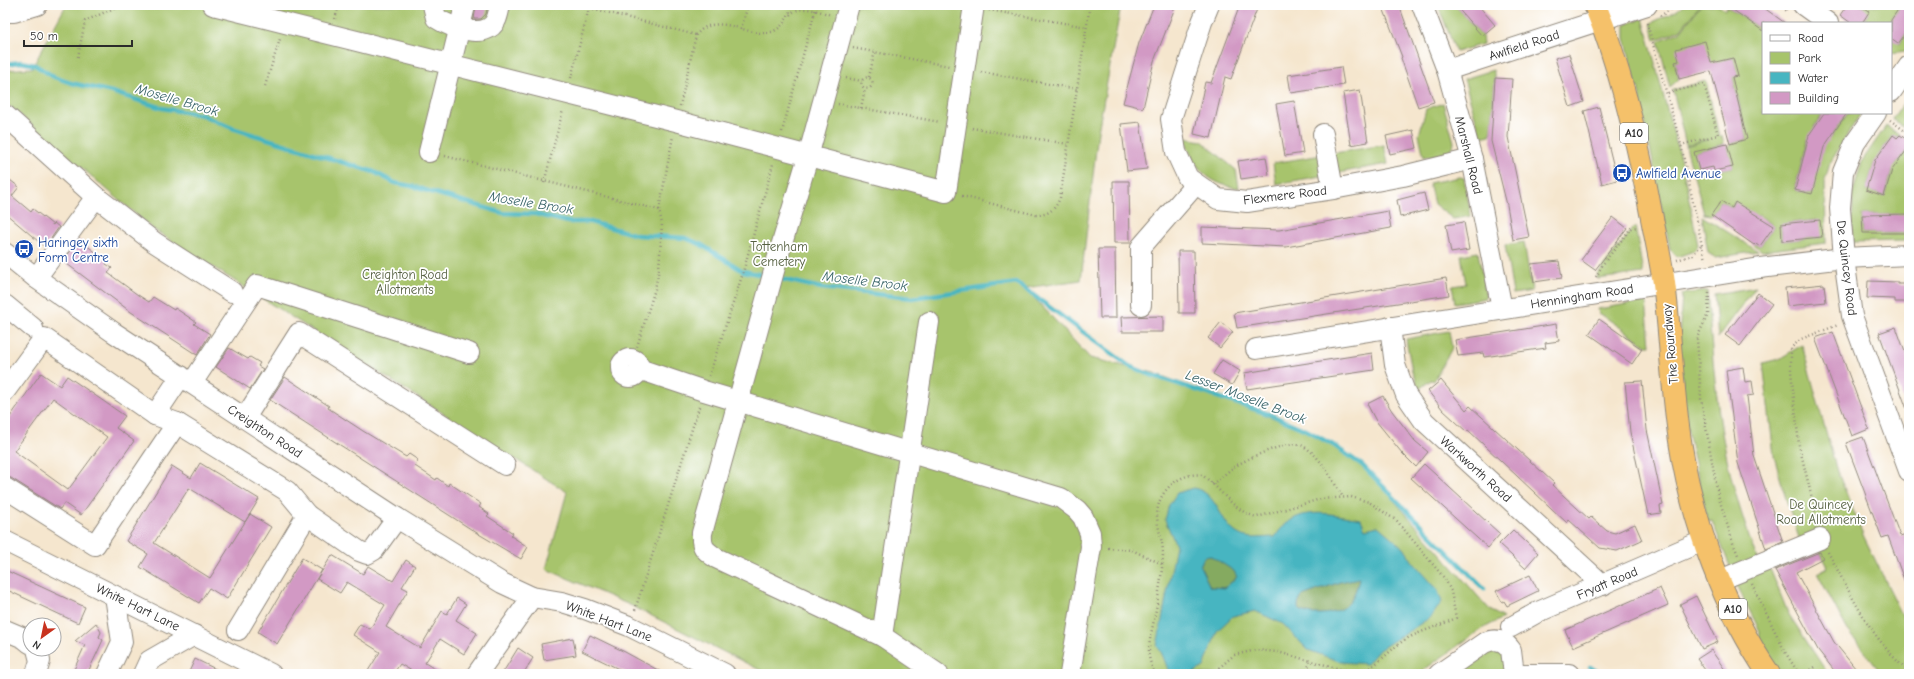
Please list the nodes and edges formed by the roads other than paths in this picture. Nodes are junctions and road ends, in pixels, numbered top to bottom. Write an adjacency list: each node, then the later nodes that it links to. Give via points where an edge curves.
1 (37, 5): 12 (street)
2 (213, 5): 16 (street)
3 (433, 5): 15 (street, via 436,18)
4 (500, 5): 15 (street, via 496,21 491,27 477,32)
5 (849, 5): 24 (street)
6 (1209, 5): 26 (street, Flexmere Road, via 1171,119 1176,152 1188,178)
7 (1422, 5): 17 (street, Marshall Road)
8 (1802, 5): 14 (street)
9 (466, 6): 15 (street)
10 (974, 6): 24 (street, via 946,192)
11 (1645, 6): 13 (street)
12 (5, 12)
13 (1598, 12): 17 (street, Awlfield Road); 33 (highway, The Roundway / A10, via 1615,56 1639,155)
14 (1827, 22)
15 (460, 28): 16 (street)
16 (452, 64): 23 (street); 24 (street)
17 (1447, 70): 25 (street, Marshall Road)
18 (1901, 70): 19 (street)
19 (1892, 90)
20 (5, 115): 28 (street)
21 (1881, 115): 31 (street, De Quincey Road, via 1855,143 1843,172 1840,208)
22 (1323, 134): 27 (street)
23 (429, 152)
24 (808, 157): 46 (street)
25 (1472, 158): 27 (street, Flexmere Road, via 1403,176); 37 (street, Marshall Road)
26 (1195, 185): 27 (street, Flexmere Road, via 1218,199 1247,202); 36 (street, via 1141,248)
27 (1333, 189)
28 (96, 197): 32 (street); 34 (street, via 154,242)
29 (5, 253): 32 (street, Creighton Road)
30 (1909, 255): 31 (street, Henningham Road)
31 (1844, 258): 33 (street, Henningham Road); 52 (street, De Quincey Road, via 1853,319)
32 (36, 278): 44 (street, Creighton Road)
33 (1664, 283): 37 (street, Henningham Road); 57 (highway, The Roundway / A10, via 1681,447 1691,498)
34 (232, 292)
35 (5, 305): 40 (street)
36 (1141, 305)
37 (1502, 308): 39 (street, Henningham Road)
38 (929, 322): 50 (street)
39 (1390, 326): 41 (street, Henningham Road); 60 (street, Warkworth Road, via 1395,365 1406,395 1424,421)
40 (33, 328)
41 (1256, 349)
42 (469, 353): 44 (street, via 257,285)
43 (636, 364): 46 (street, via 704,391)
44 (187, 380): 47 (street); 48 (street, Creighton Road)
45 (5, 391): 47 (street, via 44,338)
46 (738, 401): 50 (street); 67 (street, via 701,543 706,551 716,558)
47 (155, 415): 49 (street)
48 (245, 418): 51 (street, via 299,333); 55 (street, Creighton Road)
49 (177, 423): 53 (street, via 95,545); 54 (street, via 287,491)
50 (910, 452): 67 (street); 77 (street, via 1062,498 1077,510 1087,525 1091,548)
51 (505, 465)
52 (1909, 471)
53 (5, 488)
54 (307, 515): 55 (street, via 367,554 374,550); 64 (street)
55 (397, 518): 62 (street, Creighton Road, via 502,584)
56 (1820, 539): 59 (street)
57 (1705, 540): 59 (highway, The Roundway / A10); 60 (street, Fryatt Road)
58 (5, 541): 61 (street, White Hart Lane)
59 (1720, 580): 81 (highway, The Roundway / A10, via 1753,651)
60 (1603, 585): 65 (street, Fryatt Road, via 1538,612)
61 (115, 596): 66 (street, White Hart Lane); 72 (street, via 122,642)
62 (532, 597): 74 (street); 75 (street, White Hart Lane, via 562,602 629,626)
63 (5, 630): 68 (street)
64 (238, 630)
65 (1506, 634): 78 (street, Fryatt Road, via 1484,642); 79 (street)
66 (194, 635): 70 (street, White Hart Lane); 73 (street, via 149,661)
67 (882, 636): 76 (street)
68 (22, 637)
69 (39, 657): 71 (street)
70 (265, 673)
71 (36, 674)
72 (107, 674)
73 (143, 674)
74 (477, 674)
75 (724, 674)
76 (938, 674)
77 (1070, 674)
78 (1439, 674)
79 (1514, 674): 80 (street)
80 (1569, 674)
81 (1769, 674)

